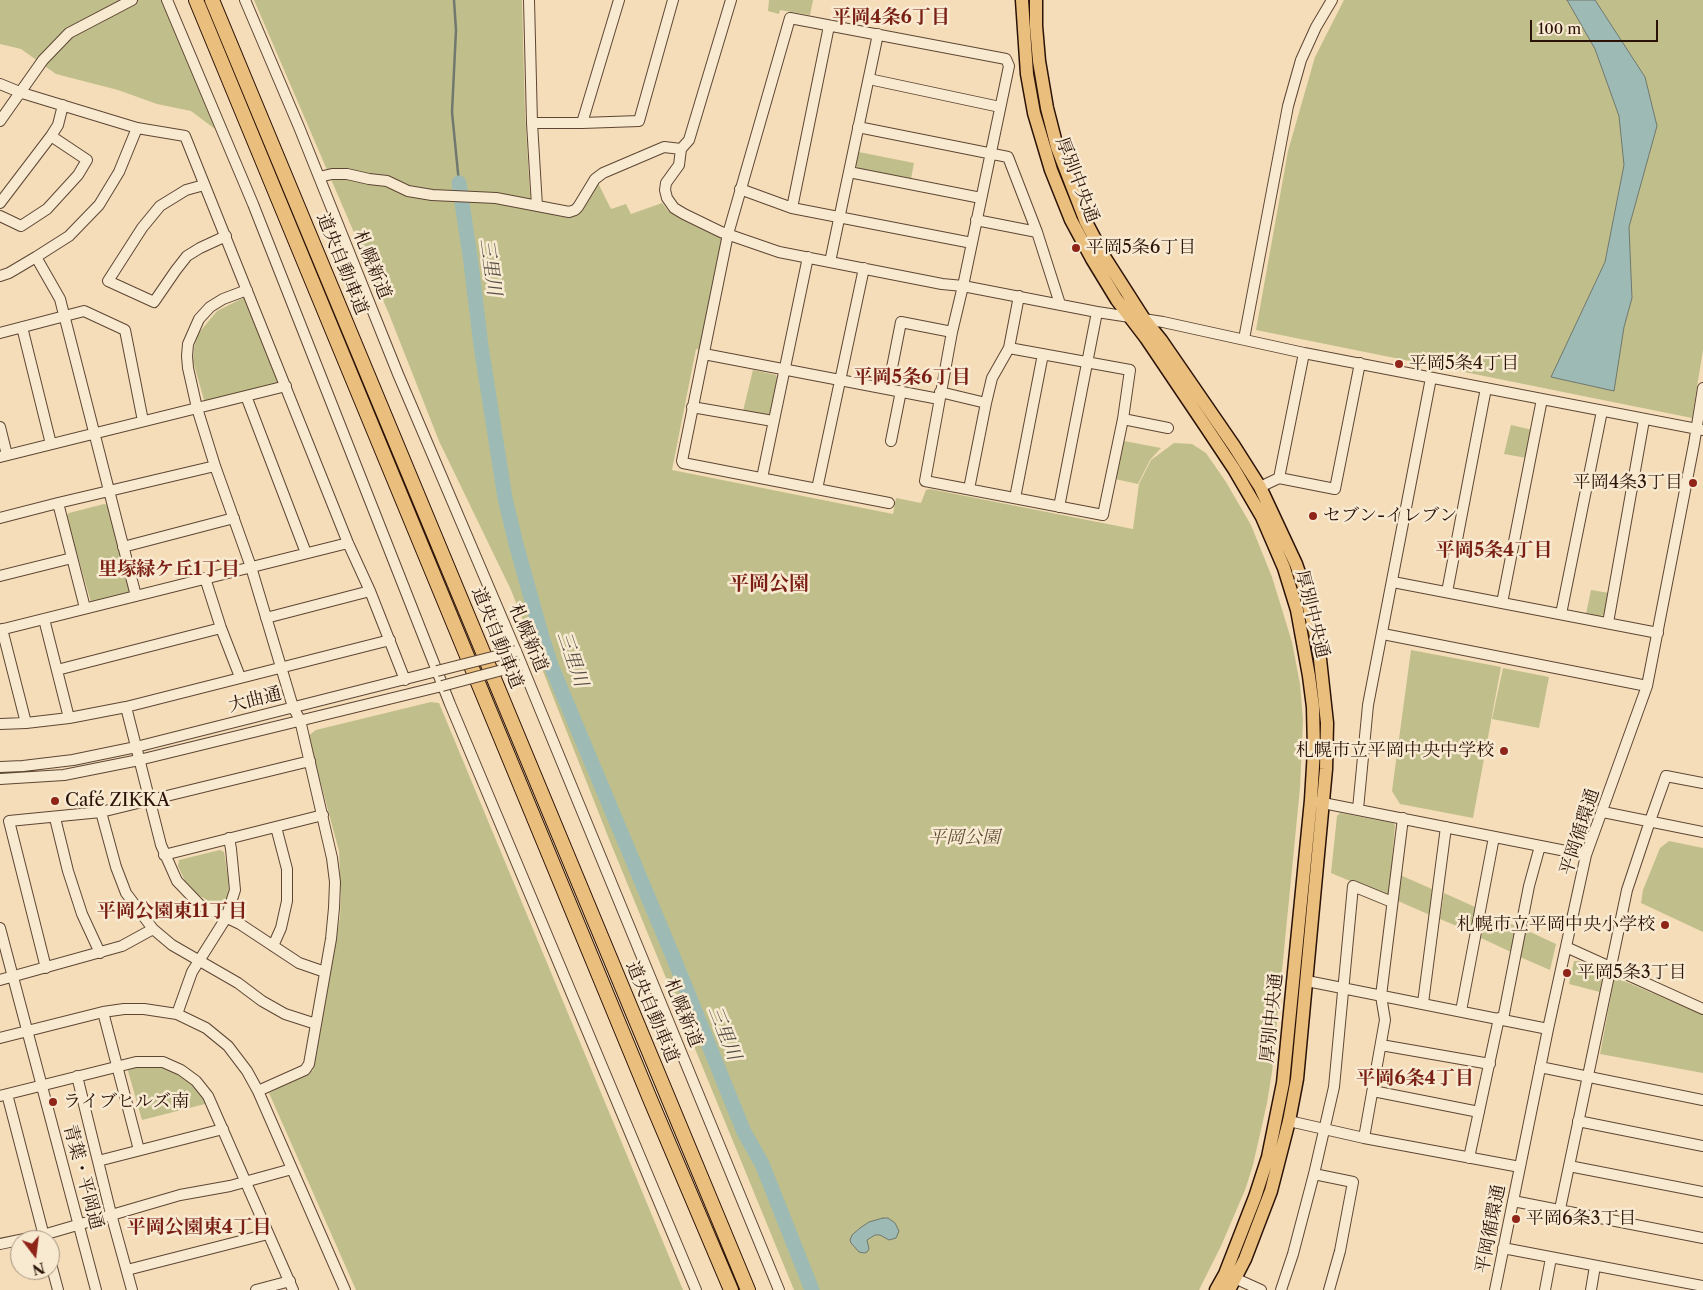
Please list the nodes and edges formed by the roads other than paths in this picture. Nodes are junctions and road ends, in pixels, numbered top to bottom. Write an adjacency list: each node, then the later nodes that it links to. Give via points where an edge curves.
1 (132, 0): 17 (street, via 69,33 43,60)
2 (167, 0): 131 (street, via 253,204)
3 (196, 0): 238 (highway, 道央自動車道)
4 (212, 0): 239 (highway, 道央自動車道)
5 (245, 0): 29 (street, 札幌新道)
6 (529, 0): 21 (street)
7 (619, 0): 22 (street)
8 (673, 0): 22 (street, via 639,121)
9 (731, 0): 26 (street, via 689,140)
10 (1022, 0): 54 (main road, 厚別中央通, via 1027,74 1034,113 1051,170 1079,235)
11 (1036, 0): 55 (main road, 厚別中央通, via 1039,61 1057,147 1086,222)
12 (1332, 0): 59 (street, via 1301,60 1288,106)
13 (829, 26): 14 (street); 31 (street, via 790,18); 35 (street)
14 (878, 34): 15 (street); 19 (street, via 1006,59 1009,66)
15 (869, 79): 19 (street); 23 (street)
16 (0, 84): 17 (street)
17 (22, 93): 18 (street); 20 (street)
18 (63, 105): 24 (street); 25 (street, via 58,125)
19 (1000, 107): 27 (street)
20 (0, 121)
21 (532, 122): 22 (street); 34 (street)
22 (582, 123)
23 (858, 127): 27 (street); 28 (street)
24 (137, 128): 30 (street, via 185,136); 43 (street, via 119,172 99,205 69,236)
25 (51, 136): 33 (street); 36 (street, via 87,160 78,175 47,208 21,226)
26 (681, 149): 34 (street, via 664,147 603,173 595,179 575,210 569,212); 40 (street, via 679,165 666,183 670,203 684,214)
27 (990, 153): 32 (street); 39 (street, via 1008,157)
28 (849, 172): 32 (street); 37 (street)
29 (319, 177): 34 (street, via 347,174 387,181 408,191 478,196); 127 (street, 札幌新道, via 398,374)
30 (204, 184): 41 (street); 41 (street, via 186,190 160,206 108,281 154,302 187,256)
31 (740, 189): 35 (street); 40 (street)
32 (981, 198): 38 (street)
33 (0, 203)
34 (537, 206)
35 (792, 208): 37 (street)
36 (0, 216)
37 (840, 218): 42 (street); 45 (street)
38 (976, 220): 39 (street); 42 (street)
39 (1037, 232): 51 (street)
40 (728, 234): 44 (street, via 779,252); 62 (street)
41 (226, 236): 49 (street)
42 (972, 243): 48 (street)
43 (36, 257): 47 (street); 53 (street, via 54,285)
44 (808, 257): 45 (street); 66 (street)
45 (830, 262): 46 (street)
46 (864, 268): 48 (street); 68 (street)
47 (0, 276)
48 (963, 286): 50 (street); 57 (street)
49 (247, 290): 69 (street); 79 (street, via 210,307 199,318 192,333 187,356)
50 (1019, 296): 51 (street); 60 (street)
51 (1060, 304): 52 (street)
52 (1098, 312): 54 (street); 64 (street)
53 (65, 315): 56 (street); 83 (street, via 84,311 125,330); 88 (street)
54 (1130, 317): 55 (street); 149 (main road, 厚別中央通, via 1234,469 1262,517 1284,568 1297,610 1310,676)
55 (1144, 319): 59 (street); 95 (main road, 厚別中央通)
56 (22, 327): 58 (street); 90 (street)
57 (952, 332): 70 (street, via 901,322); 75 (street)
58 (0, 333)
59 (1244, 339): 61 (street)
60 (1009, 348): 63 (street); 77 (street, via 992,378)
61 (1304, 353): 65 (street); 94 (street)
62 (704, 354): 66 (street); 78 (street)
63 (1043, 354): 64 (street); 99 (street)
64 (1087, 362): 81 (street, via 1130,370); 102 (street)
65 (1360, 363): 67 (street); 94 (street, via 1335,488)
66 (784, 369): 68 (street); 84 (street)
67 (1431, 378): 71 (street); 112 (street)
68 (840, 380): 70 (street); 96 (street)
69 (286, 386): 74 (street); 105 (street)
70 (888, 388): 73 (street)
71 (1486, 388): 76 (street); 114 (street)
72 (1703, 388): 87 (street, 平岡循環通)
73 (901, 391): 75 (street); 89 (street)
74 (246, 396): 79 (street); 107 (street)
75 (940, 396): 77 (street); 97 (street, via 925,482)
76 (1542, 399): 80 (street); 116 (street)
77 (986, 403): 97 (street)
78 (692, 407): 84 (street); 93 (street, via 683,464)
79 (196, 408): 83 (street); 92 (street)
80 (1602, 411): 82 (street); 118 (street)
81 (1122, 419): 86 (street); 102 (street, via 1103,514)
82 (1644, 420): 87 (street); 121 (street)
83 (143, 421): 88 (street)
84 (773, 421): 93 (street)
85 (0, 427): 91 (street)
86 (1168, 428)
87 (1700, 429): 124 (street, 平岡循環通)
88 (94, 434): 90 (street); 98 (street)
89 (890, 441)
90 (51, 444): 91 (street)
91 (3, 456)
92 (215, 466): 98 (street); 104 (street)
93 (762, 478): 96 (street)
94 (1279, 478): 95 (street)
95 (1260, 487): 149 (main road, 厚別中央通, via 1296,564 1319,650 1327,724 1326,769)
96 (817, 489): 101 (street)
97 (969, 489): 99 (street)
98 (109, 492): 100 (street); 106 (street)
99 (1015, 498): 102 (street)
100 (58, 503): 103 (street); 108 (street)
101 (889, 503)
102 (1058, 507)
103 (0, 518)
104 (234, 518): 106 (street); 109 (street)
105 (348, 543): 107 (street); 113 (street)
106 (123, 547): 115 (street)
107 (306, 553): 109 (street)
108 (72, 558): 110 (street); 117 (street)
109 (251, 567): 111 (street); 119 (street)
110 (0, 576)
111 (205, 578): 115 (street); 122 (street)
112 (1393, 582): 114 (street); 125 (street)
113 (370, 591): 119 (street); 126 (street)
114 (1447, 592): 116 (street)
115 (136, 596): 117 (street)
116 (1502, 603): 118 (street)
117 (85, 608): 120 (street)
118 (1561, 614): 121 (street)
119 (266, 618): 129 (street)
120 (44, 619): 123 (street); 130 (street)
121 (1608, 624): 124 (street)
122 (221, 628): 130 (street); 132 (street)
123 (1, 629): 140 (street)
124 (1658, 633): 135 (street, 平岡循環通)
125 (1383, 634): 135 (street); 150 (street, via 1368,705)
126 (390, 640): 129 (street); 133 (street)
127 (516, 651): 128 (street, 札幌新道); 131 (street, 大曲通, bridge)
128 (521, 665): 134 (street, 大曲通, bridge); 240 (street, 札幌新道)
129 (281, 667): 132 (street); 137 (street)
130 (57, 670): 138 (street)
131 (437, 671): 133 (street, 大曲通); 134 (street)
132 (240, 678): 136 (street)
133 (405, 680): 137 (street, 大曲通)
134 (442, 686): 139 (street, 大曲通); 237 (street)
135 (1646, 686): 152 (street, 平岡循環通)
136 (126, 707): 138 (street); 142 (street)
137 (294, 707): 139 (street); 142 (street, 大曲通)
138 (69, 718): 140 (street)
139 (300, 720): 143 (street, 大曲通); 144 (street)
140 (26, 723): 141 (street)
141 (0, 724)
142 (136, 747): 143 (street); 145 (street, 大曲通, via 73,760)
143 (140, 760): 146 (street, 大曲通, via 64,775); 148 (street)
144 (310, 761): 148 (street); 153 (street)
145 (0, 767)
146 (0, 779)
147 (1703, 783): 156 (street, via 1666,776)
148 (149, 801): 151 (street); 163 (street)
149 (1317, 801): 150 (street); 178 (main road, 厚別中央通); 230 (main road, 厚別中央通, via 1277,1118)
150 (1358, 809): 155 (street)
151 (101, 812): 154 (street); 168 (street, via 126,893)
152 (1603, 812): 156 (street); 164 (street, 平岡循環通)
153 (323, 815): 157 (street); 175 (street, via 334,882 334,916)
154 (55, 818): 171 (street, via 79,905); 173 (street, via 9,821)
155 (1403, 818): 158 (street); 165 (street)
156 (1650, 821): 159 (street); 174 (street, via 1627,890)
157 (276, 827): 161 (street); 169 (street, via 287,869 287,902)
158 (1446, 827): 160 (street); 181 (street)
159 (1703, 832)
160 (1494, 837): 162 (street); 183 (street)
161 (228, 838): 163 (street); 166 (street, via 235,890)
162 (1540, 846): 164 (street); 186 (street)
163 (164, 855): 166 (street, via 177,881 200,904)
164 (1586, 855): 170 (street, 平岡循環通)
165 (1392, 902): 179 (street, via 1353,886); 180 (street)
166 (226, 918): 169 (street); 172 (street)
167 (0, 928): 176 (street, 青葉・平岡通)
168 (153, 929): 171 (street, via 122,946); 172 (street)
169 (273, 946): 175 (street, via 299,963)
170 (1566, 947): 174 (street); 188 (street, 平岡循環通)
171 (100, 953): 173 (street)
172 (198, 960): 185 (street); 187 (street, via 285,1014)
173 (46, 968): 176 (street)
174 (1612, 968): 182 (street); 196 (street)
175 (325, 972): 187 (street)
176 (13, 977): 177 (street); 189 (street, 青葉・平岡通)
177 (0, 980)
178 (1307, 982): 179 (street); 203 (main road, 厚別中央通)
179 (1342, 989): 180 (street); 206 (street, via 1334,1087)
180 (1381, 996): 181 (street); 191 (street, via 1385,1020)
181 (1423, 1003): 183 (street)
182 (1703, 1009)
183 (1461, 1011): 186 (street)
184 (103, 1012): 185 (street, via 144,1008); 189 (street); 193 (street)
185 (178, 1014): 198 (street, via 206,1028 228,1046)
186 (1501, 1019): 188 (street); 192 (street)
187 (316, 1024): 198 (street, via 305,1070)
188 (1548, 1028): 194 (street, 平岡循環通)
189 (28, 1031): 190 (street); 197 (street, 青葉・平岡通)
190 (0, 1038)
191 (1381, 1045): 192 (street); 199 (street)
192 (1490, 1064): 202 (street)
193 (117, 1066): 195 (street); 205 (street, via 163,1062 181,1070 208,1096); 209 (street)
194 (1540, 1068): 196 (street); 213 (street, 平岡循環通)
195 (77, 1076): 197 (street); 211 (street)
196 (1587, 1077): 201 (street); 204 (street)
197 (42, 1085): 200 (street); 221 (street, 青葉・平岡通)
198 (258, 1091): 214 (street)
199 (1373, 1091): 202 (street); 207 (street)
200 (4, 1095): 222 (street)
201 (1703, 1100)
202 (1479, 1112): 210 (street)
203 (1289, 1121): 206 (street); 230 (main road, 厚別中央通, via 1270,1191)
204 (1578, 1121): 208 (street); 212 (street)
205 (223, 1129): 209 (street); 216 (street)
206 (1324, 1129): 207 (street); 215 (street)
207 (1364, 1138): 210 (street)
208 (1703, 1146)
209 (139, 1150): 211 (street)
210 (1469, 1158): 213 (street)
211 (98, 1161): 220 (street)
212 (1569, 1166): 217 (street); 219 (street)
213 (1520, 1167): 218 (street, 平岡循環通)
214 (292, 1169): 216 (street); 236 (street)
215 (1314, 1174): 243 (street); 244 (street, via 1353,1182)
216 (245, 1182): 220 (street); 224 (street)
217 (1703, 1192)
218 (1513, 1201): 219 (street); 226 (street, 平岡循環通)
219 (1560, 1210): 225 (street)
220 (111, 1214): 221 (street); 229 (street)
221 (79, 1225): 223 (street); 233 (street, 青葉・平岡通)
222 (42, 1230)
223 (60, 1232)
224 (268, 1234): 229 (street); 231 (street)
225 (1703, 1238)
226 (1503, 1248): 227 (street); 245 (street, 平岡循環通)
227 (1551, 1258): 228 (street); 246 (street)
228 (1595, 1266): 232 (street); 247 (street)
229 (127, 1270): 234 (street)
230 (1230, 1281): 241 (main road, 厚別中央通); 242 (street)
231 (292, 1286): 235 (street)
232 (1703, 1286)
233 (96, 1290)
234 (132, 1290)
235 (256, 1290)
236 (345, 1290)
237 (696, 1290)
238 (731, 1290)
239 (748, 1290)
240 (779, 1290)
241 (1216, 1290)
242 (1261, 1290)
243 (1281, 1290)
244 (1329, 1290)
245 (1495, 1290)
246 (1545, 1290)
247 (1591, 1290)

